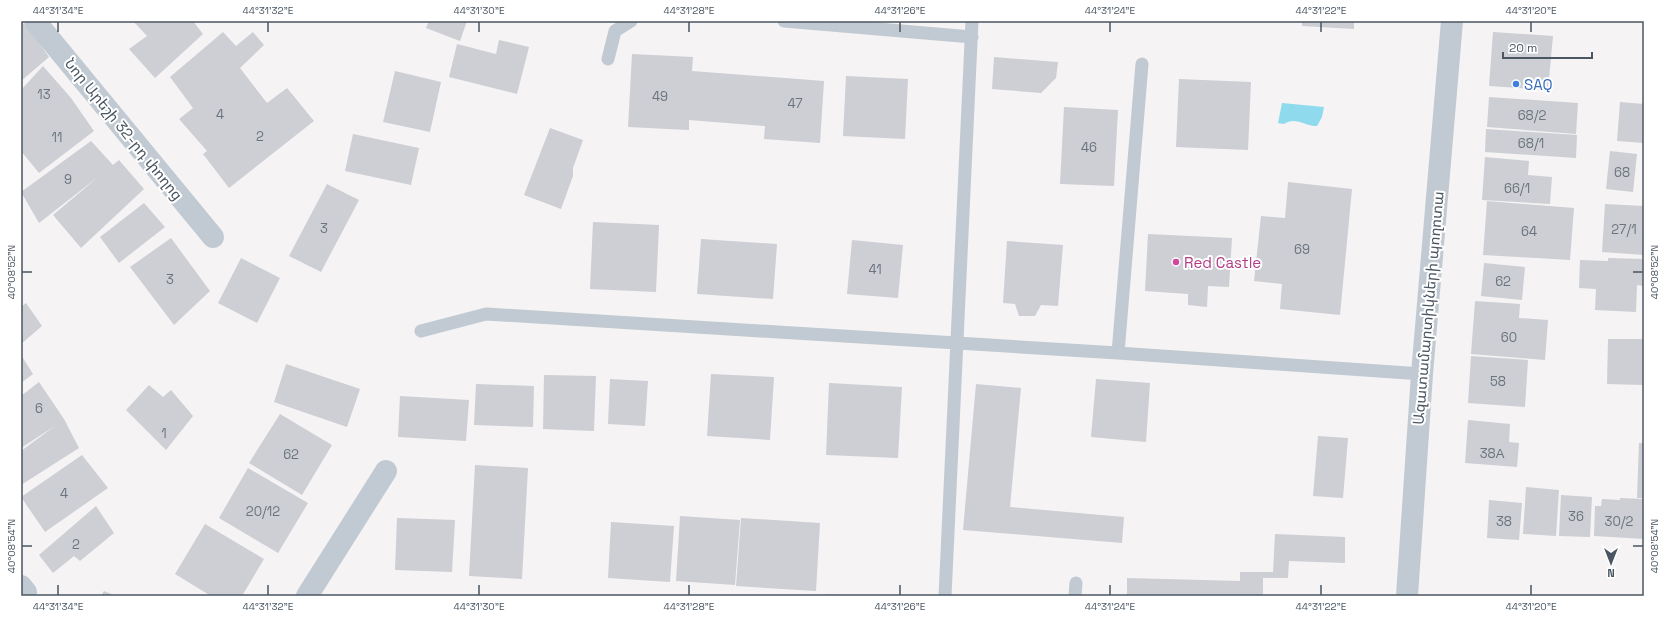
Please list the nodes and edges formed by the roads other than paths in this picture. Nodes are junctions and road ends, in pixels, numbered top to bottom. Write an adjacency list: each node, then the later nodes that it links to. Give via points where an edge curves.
1 (35, 21): 9 (street, Նոր Արեշի 32-րդ փողոց)
2 (631, 21): 7 (lane, via 615,31)
3 (784, 21): 6 (lane)
4 (972, 21): 6 (lane)
5 (1452, 21): 13 (street, Ազատամարտիկների պողոտա)
6 (972, 37): 11 (lane)
7 (608, 59)
8 (1142, 64): 12 (lane)
9 (213, 237)
10 (421, 331): 11 (lane, via 486,314)
11 (956, 343): 12 (lane); 16 (lane)
12 (1118, 353): 13 (lane)
13 (1422, 374): 17 (street, Ազատամարտիկների պողոտա)
14 (386, 471): 15 (street)
15 (306, 596)
16 (945, 596)
17 (1407, 596)

